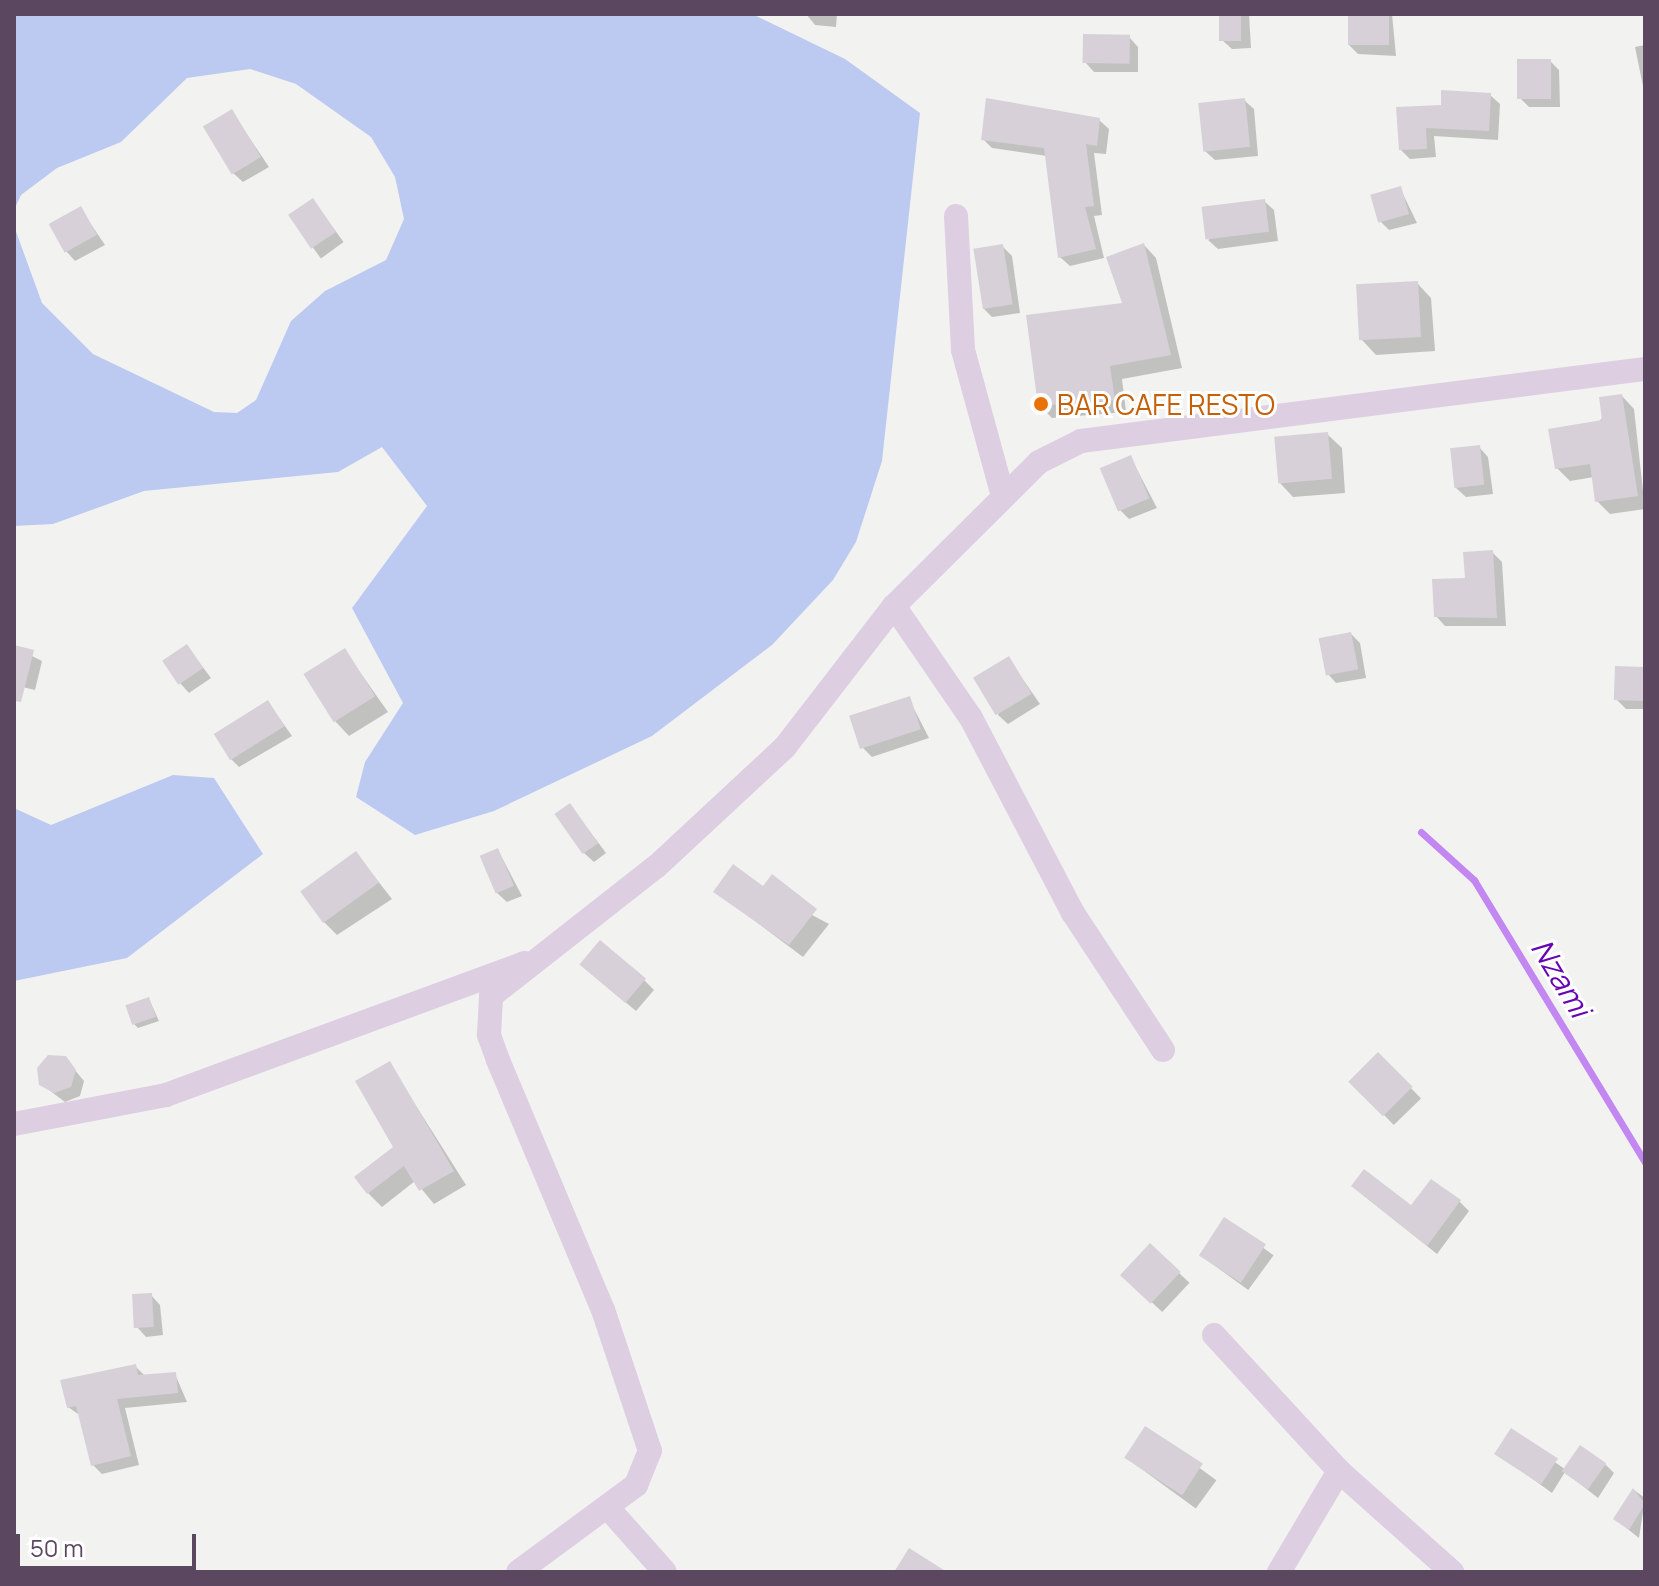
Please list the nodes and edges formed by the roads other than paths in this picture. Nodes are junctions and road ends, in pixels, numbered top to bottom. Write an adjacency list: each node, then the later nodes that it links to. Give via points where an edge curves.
1 (956, 216): 3 (street, via 963,350)
2 (1645, 369): 3 (street, via 1081,441 1039,462)
3 (1002, 493): 4 (street)
4 (894, 606): 5 (street, via 785,747 657,866); 6 (street, via 971,718 1073,913)
5 (537, 958): 7 (street, via 166,1095); 10 (street, via 491,996 489,1035 603,1310 650,1451 636,1485)
6 (1163, 1050)
7 (14, 1124)
8 (1214, 1335): 9 (street)
9 (1339, 1471): 13 (street); 14 (street)
10 (609, 1509): 11 (street); 12 (street)
11 (518, 1572)
12 (665, 1572)
13 (1279, 1572)
14 (1452, 1572)

